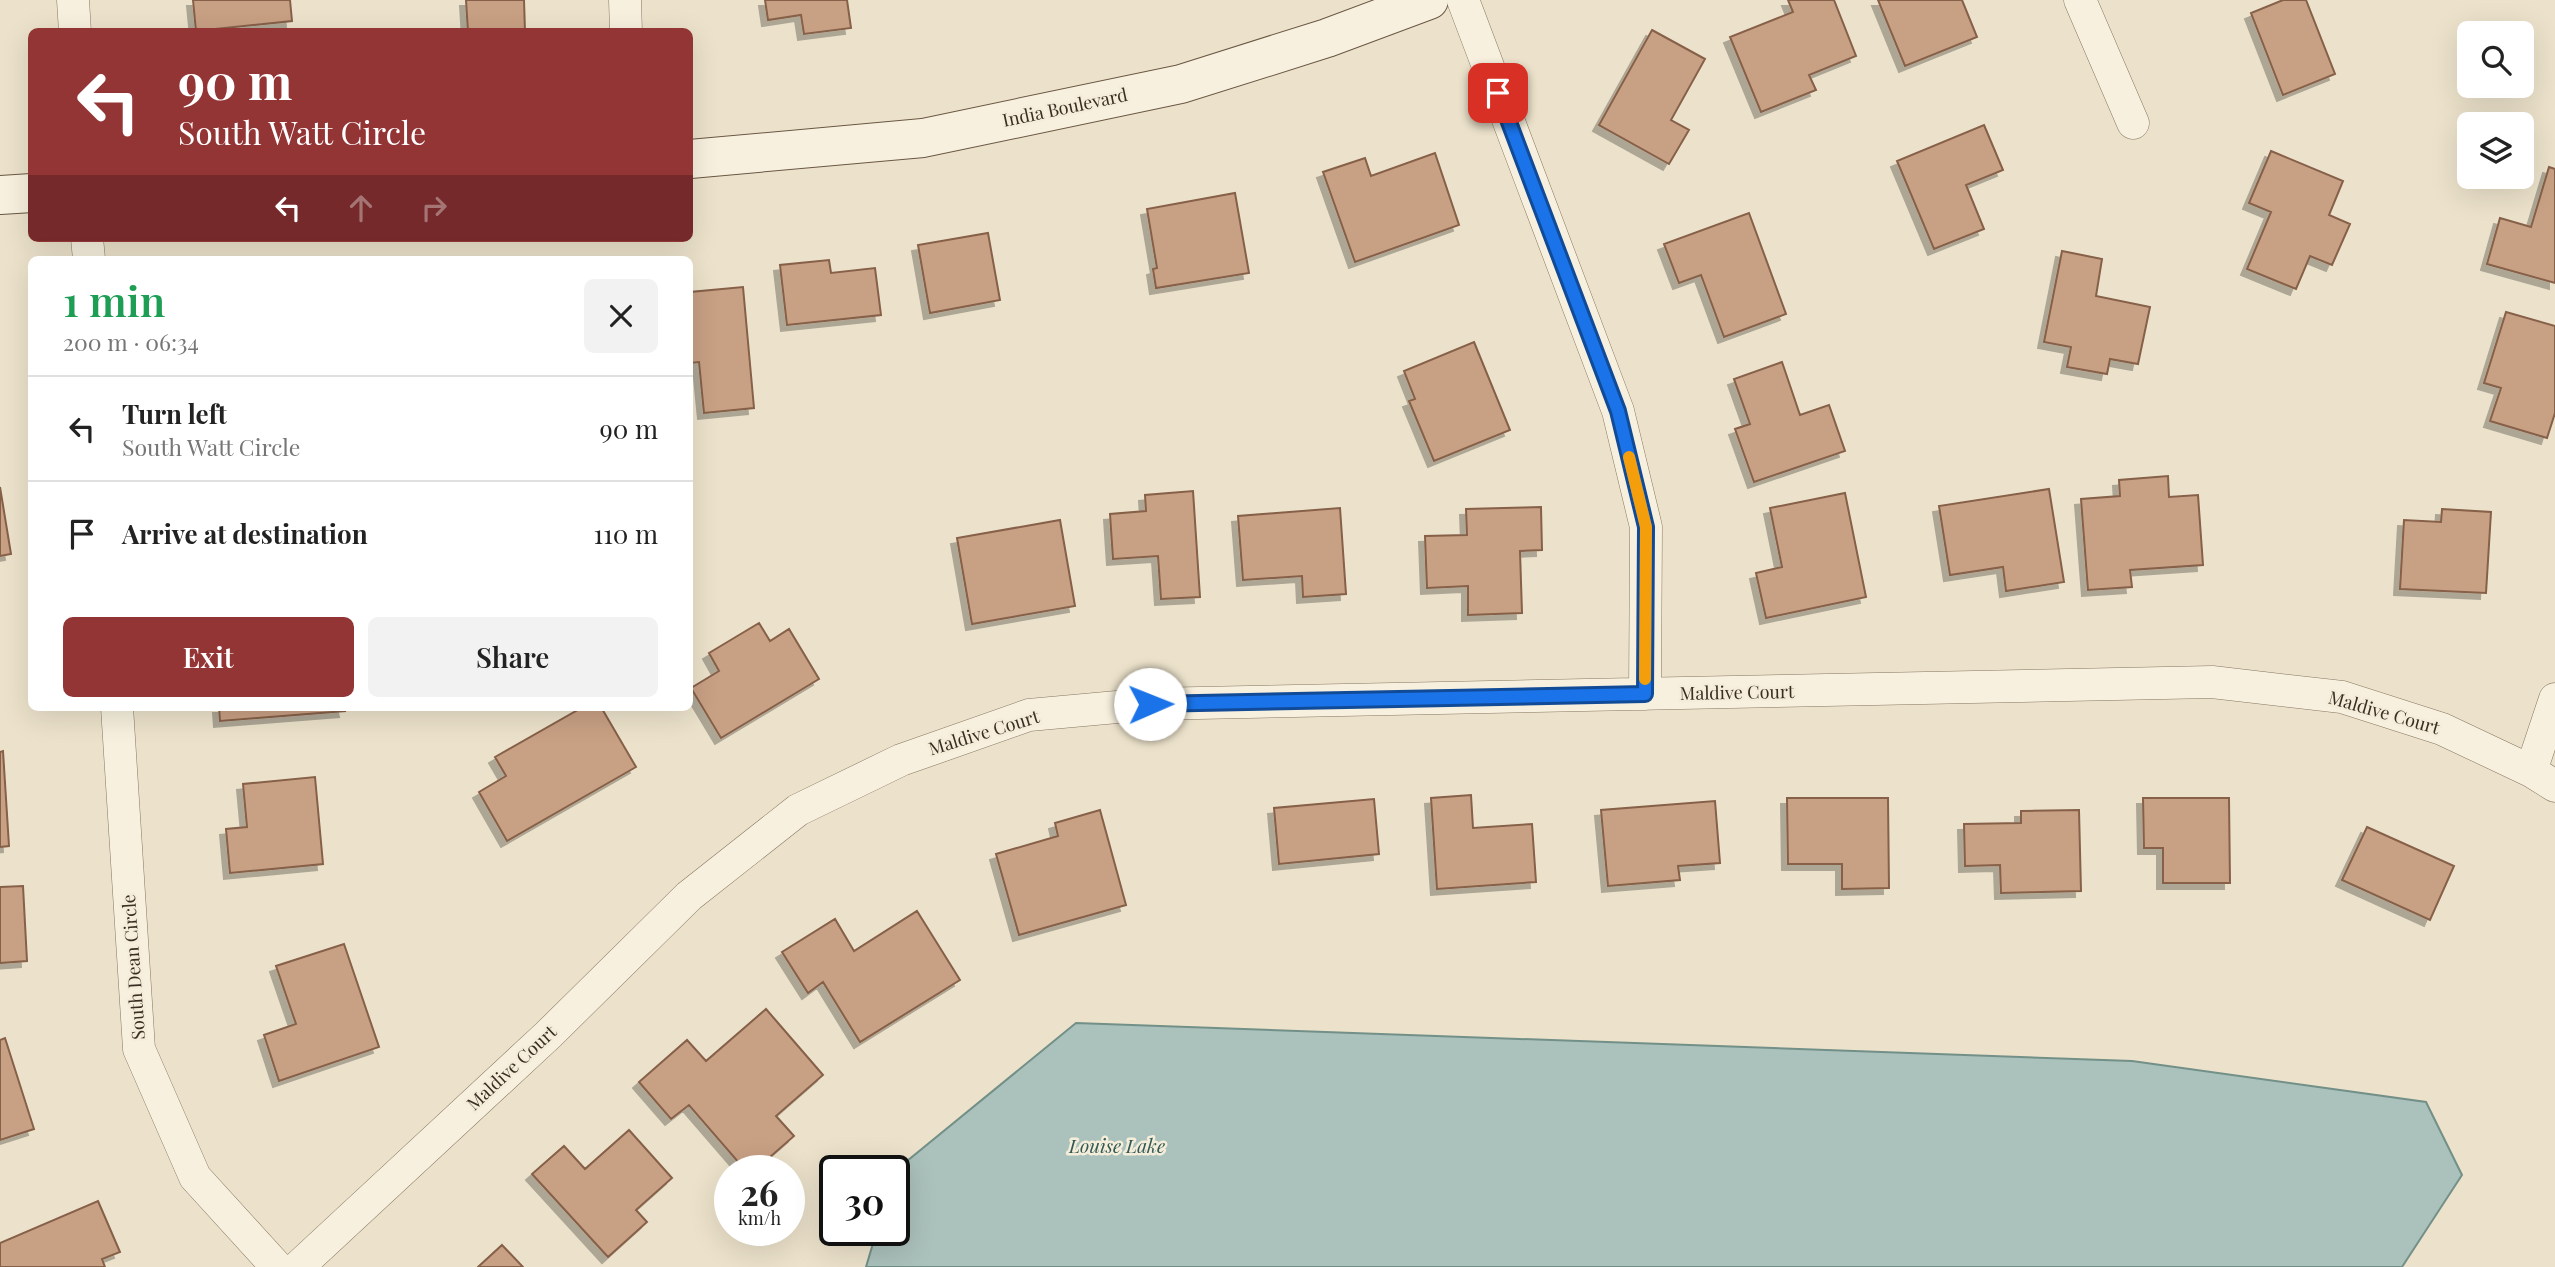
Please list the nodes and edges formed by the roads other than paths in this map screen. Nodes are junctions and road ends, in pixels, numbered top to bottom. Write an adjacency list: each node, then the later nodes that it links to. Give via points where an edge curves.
1 (73, 0): 6 (street)
2 (625, 0): 7 (street)
3 (1429, 0): 9 (street, India Boulevard, via 1181,84 923,138)
4 (1463, 0): 12 (street, via 1618,411 1646,527)
5 (2080, 0): 8 (street)
6 (75, 28)
7 (626, 28)
8 (2133, 123)
9 (693, 159)
10 (28, 193): 11 (street)
11 (0, 195)
12 (1645, 694): 15 (street, Maldive Court, via 2212,682 2342,697 2442,729); 17 (street, Maldive Court, via 1150,704 1030,715 901,760 798,810 689,896 548,1035)
13 (2555, 699): 15 (street)
14 (117, 711): 16 (street, South Dean Circle, via 139,1049 195,1177)
15 (2543, 779)
16 (277, 1267)
17 (298, 1267)

